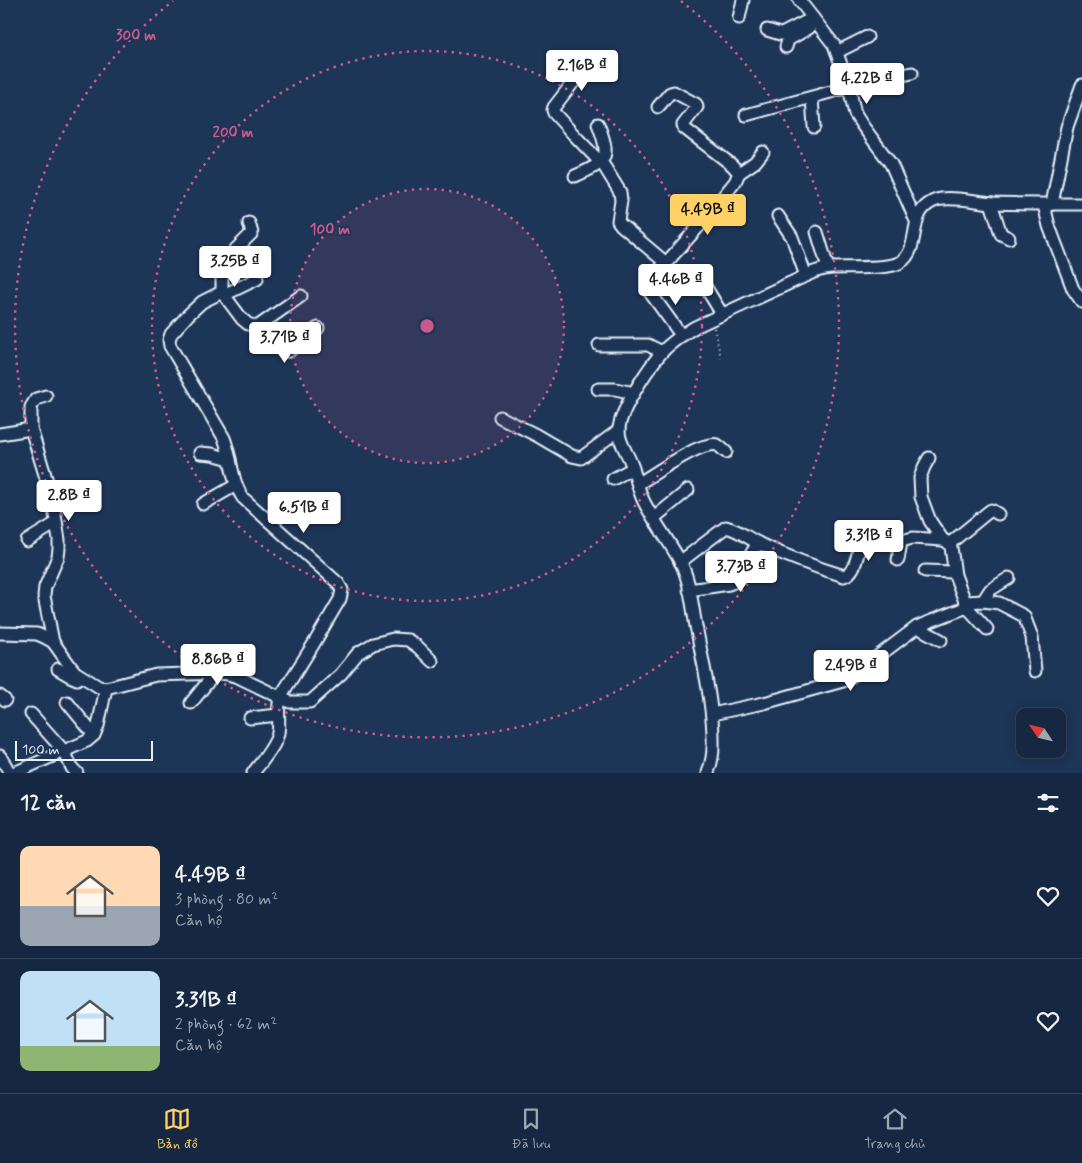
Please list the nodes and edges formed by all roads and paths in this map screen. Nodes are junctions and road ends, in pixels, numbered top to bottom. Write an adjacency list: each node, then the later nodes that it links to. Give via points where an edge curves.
1 (743, 0): 3 (street)
2 (799, 0): 4 (street)
3 (739, 18)
4 (815, 21): 5 (street, via 782,34); 7 (street, via 788,40); 8 (street)
5 (767, 30)
6 (867, 37): 8 (street)
7 (786, 47)
8 (837, 52): 12 (street)
9 (582, 64): 19 (street, via 575,80 553,110)
10 (912, 73): 12 (street)
11 (1082, 85): 23 (street, via 1067,127)
12 (849, 87): 13 (street); 26 (street, via 858,120 891,164)
13 (812, 98): 15 (street); 17 (street)
14 (658, 107): 20 (street, via 674,92 696,104 684,128)
15 (746, 116)
16 (598, 124): 19 (street, via 606,152)
17 (814, 128)
18 (763, 152): 20 (street)
19 (600, 162): 21 (street); 30 (street, via 620,192 618,221)
20 (739, 173): 30 (street, via 735,182)
21 (575, 176)
22 (992, 203): 23 (street); 26 (street, via 945,198 935,200 927,204); 29 (street, via 1001,234)
23 (1048, 204): 24 (street); 37 (street, via 1049,226 1069,280)
24 (1082, 204)
25 (778, 216): 32 (street, via 792,237)
26 (916, 221): 31 (street, via 911,248 900,262 884,266)
27 (249, 223): 35 (street, via 252,233 222,268)
28 (817, 232): 31 (street)
29 (1009, 238)
30 (666, 263): 41 (street, via 651,279 649,291)
31 (828, 268): 32 (street)
32 (806, 276): 38 (street)
33 (257, 278): 35 (street)
34 (700, 278): 38 (street)
35 (223, 293): 39 (street, via 248,324 257,327); 55 (street, via 194,308 169,340 224,438)
36 (301, 296): 39 (street)
37 (1082, 302)
38 (717, 317): 41 (street); 44 (path)
39 (264, 323): 40 (street, via 283,351 289,351)
40 (318, 328)
41 (681, 335): 43 (street)
42 (599, 345): 43 (street, via 648,346)
43 (662, 352): 46 (street)
44 (722, 362)
45 (598, 389): 46 (street)
46 (634, 393): 50 (street)
47 (46, 396): 49 (street, via 36,399 31,407)
48 (500, 417): 50 (street, via 581,458)
49 (31, 429): 51 (street); 64 (street, via 53,501)
50 (619, 430): 56 (street, via 620,440)
51 (0, 434)
52 (726, 452): 58 (street, via 718,445 695,449)
53 (200, 453): 55 (street)
54 (929, 458): 68 (street, via 920,478 921,497 930,521)
55 (230, 459): 59 (street)
56 (633, 468): 57 (street); 58 (street)
57 (613, 479)
58 (638, 484): 63 (street)
59 (236, 485): 61 (street); 90 (street, via 243,498 342,590 336,606)
60 (688, 490): 63 (street)
61 (203, 504)
62 (998, 514): 68 (street, via 991,510)
63 (654, 518): 72 (street)
64 (56, 523): 66 (street); 83 (street, via 58,557 44,596)
65 (857, 532): 70 (street)
66 (27, 542)
67 (901, 542): 68 (street, via 913,538); 70 (street); 71 (street)
68 (946, 542): 74 (street, via 951,547)
69 (758, 543): 70 (street, via 844,576 852,571); 72 (street, via 734,528 726,527); 76 (street, via 734,582)
70 (863, 543)
71 (898, 560)
72 (680, 562): 76 (street)
73 (924, 571): 74 (street)
74 (954, 572): 78 (street)
75 (1009, 578): 77 (street, via 990,590)
76 (689, 590): 94 (street)
77 (983, 601): 78 (street); 86 (street, via 999,603 1024,616 1032,637)
78 (966, 604): 79 (street); 80 (street)
79 (917, 627): 82 (street); 94 (street, via 843,682)
80 (987, 629)
81 (0, 633): 83 (street, via 37,634)
82 (941, 640)
83 (53, 642): 88 (street, via 71,668)
84 (432, 661): 90 (street, via 408,640 393,639 358,652 341,674 310,702 290,702)
85 (58, 669): 88 (street, via 74,678)
86 (1035, 671)
87 (215, 673): 89 (street, via 156,675); 90 (street, via 238,677); 92 (street)
88 (81, 676): 89 (street)
89 (106, 688): 97 (street)
90 (280, 698): 95 (street)
91 (67, 702): 97 (street)
92 (191, 703)
93 (31, 714): 98 (street)
94 (712, 714): 103 (street, via 714,746)
95 (278, 715): 96 (street); 102 (street, via 277,739)
96 (250, 718)
97 (94, 734): 98 (street)
98 (64, 751): 100 (street); 101 (street)
99 (0, 756): 100 (street)
100 (12, 773)
101 (77, 773)
102 (253, 773)
103 (708, 773)

